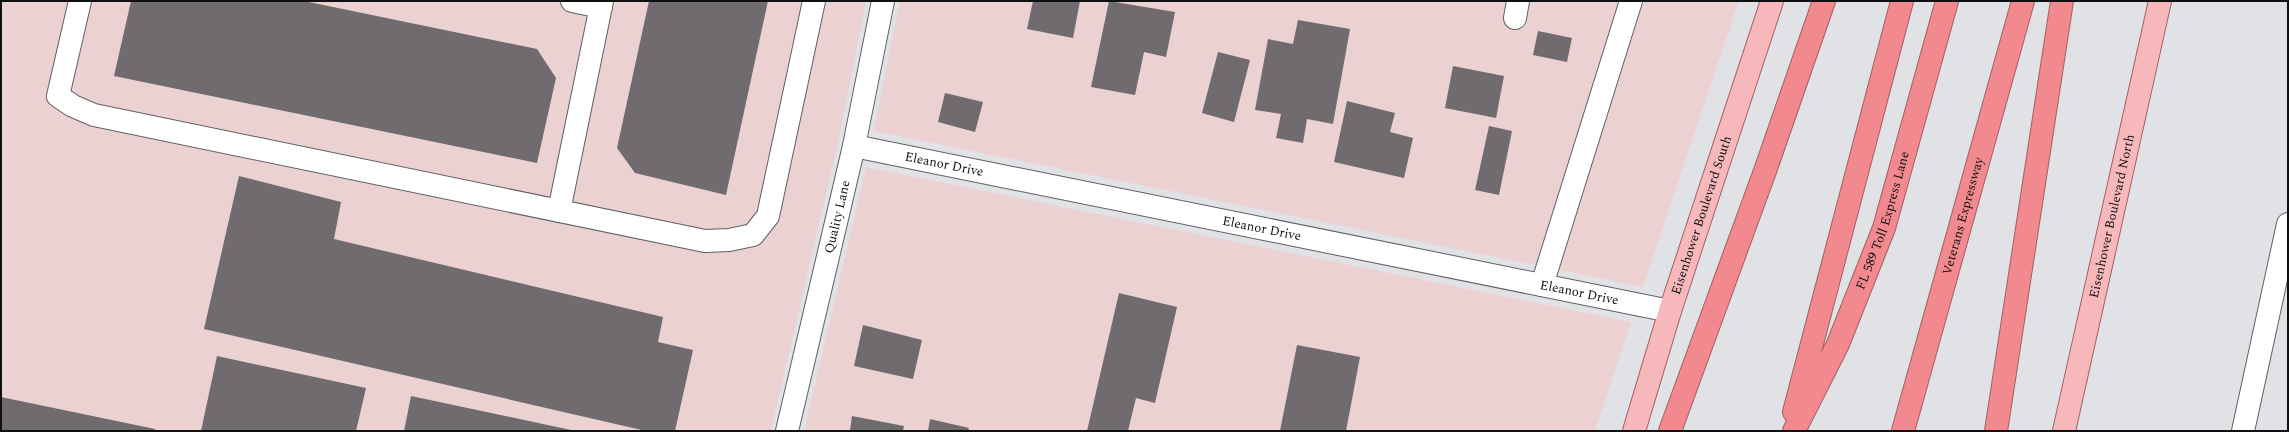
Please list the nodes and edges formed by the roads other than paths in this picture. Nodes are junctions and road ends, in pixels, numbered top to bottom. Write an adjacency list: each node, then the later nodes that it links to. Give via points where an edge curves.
1 (80, 1): 15 (street, via 58,96 73,106 94,115)
2 (572, 1): 13 (street)
3 (814, 1): 15 (street, via 768,216 754,236 705,241)
4 (883, 1): 14 (street, Quality Lane)
5 (1631, 1): 17 (street)
6 (1772, 1): 18 (main road, Eisenhower Boulevard South)
7 (1824, 1): 21 (highway, via 1766,171)
8 (1902, 1): 22 (highway)
9 (1946, 1): 23 (highway, FL 589 Toll Express Lane, via 1884,228 1838,344)
10 (2023, 1): 24 (highway, Veterans Expressway)
11 (2062, 1): 25 (highway)
12 (2160, 1): 26 (main road, Eisenhower Boulevard North)
13 (601, 4): 15 (street)
14 (854, 146): 17 (street, Eleanor Drive); 19 (street, Quality Lane)
15 (559, 211)
16 (2288, 224): 27 (street)
17 (1542, 285): 18 (street, Eleanor Drive)
18 (1670, 311): 20 (main road, Eisenhower Boulevard South)
19 (788, 431)
20 (1634, 431)
21 (1670, 431)
22 (1788, 431)
23 (1794, 431)
24 (1903, 431)
25 (1996, 431)
26 (2064, 431)
27 (2243, 431)

